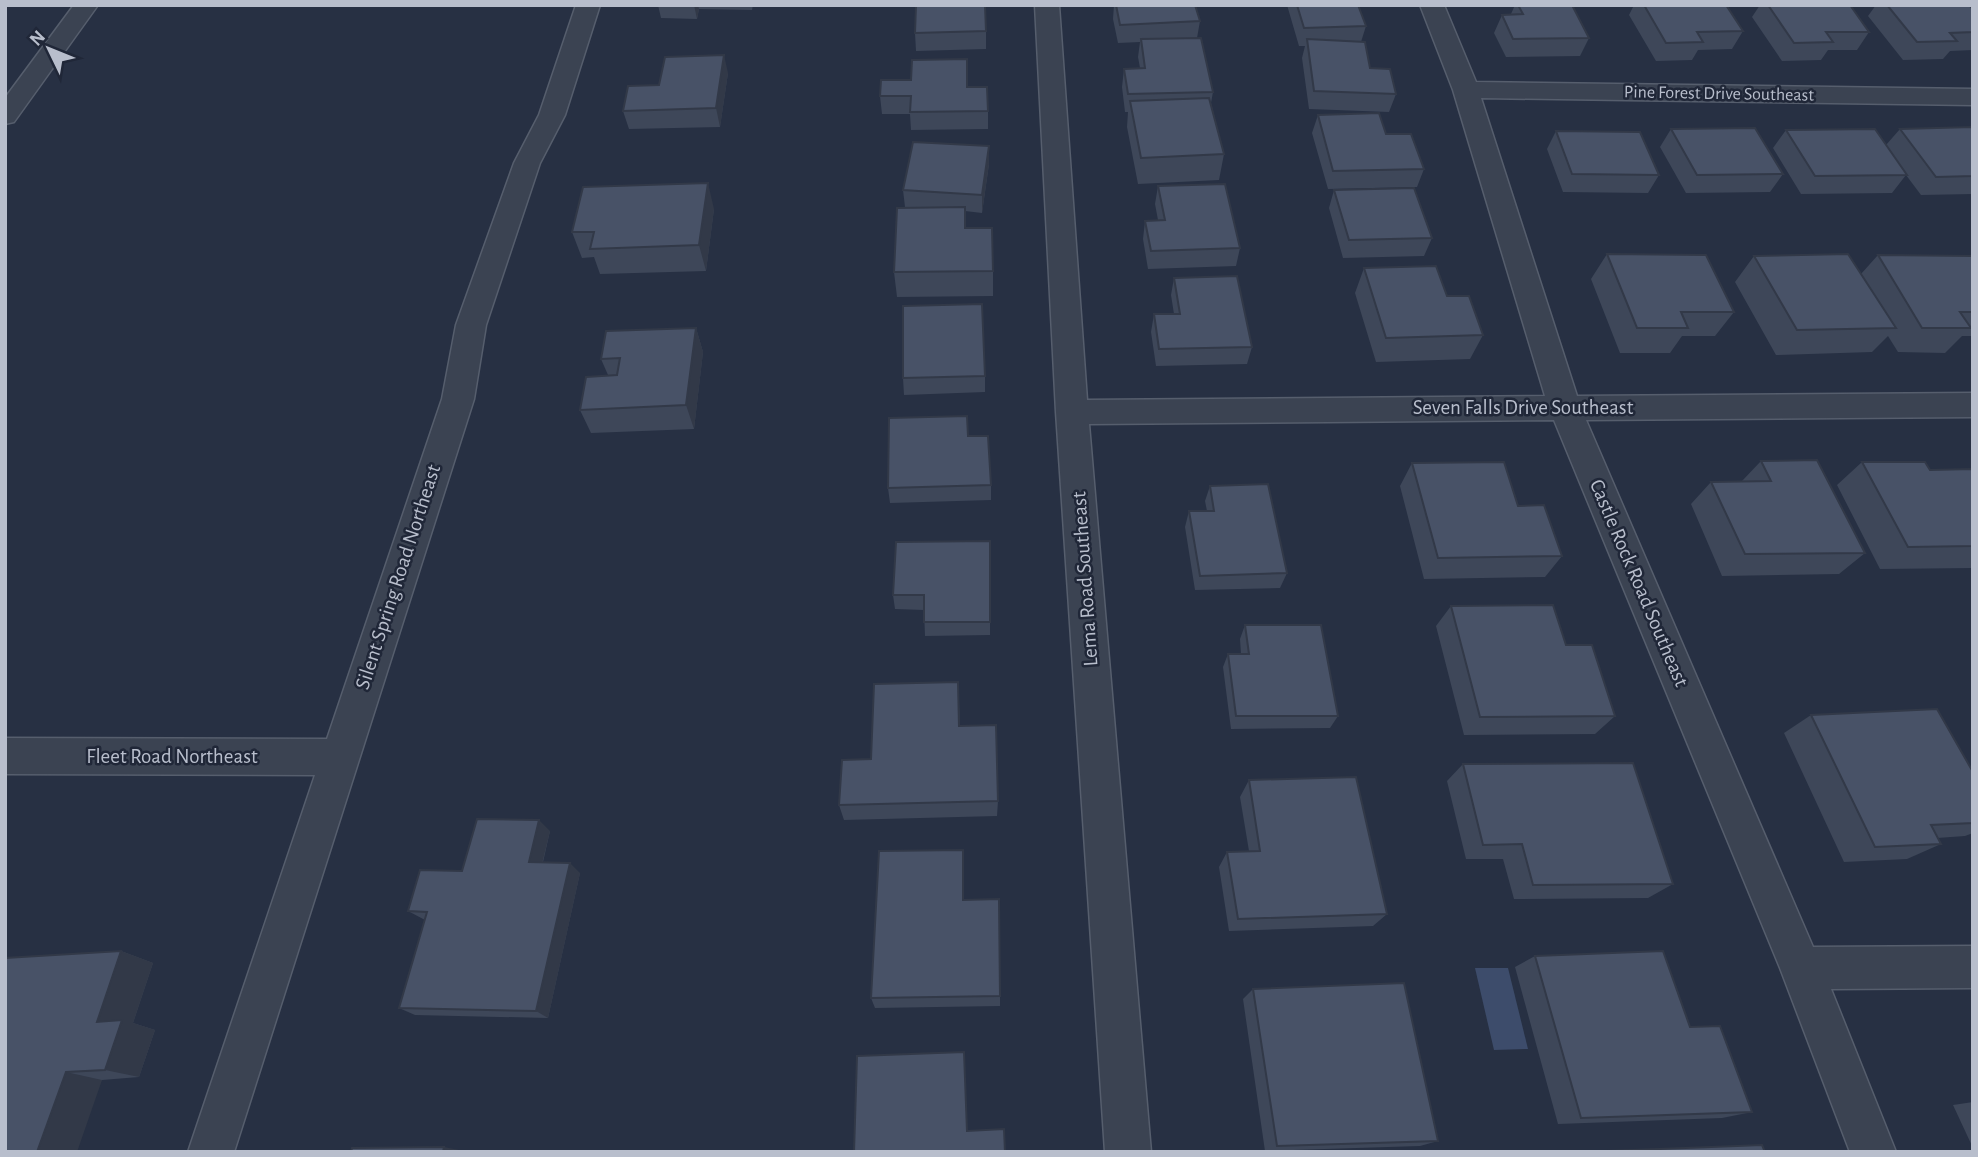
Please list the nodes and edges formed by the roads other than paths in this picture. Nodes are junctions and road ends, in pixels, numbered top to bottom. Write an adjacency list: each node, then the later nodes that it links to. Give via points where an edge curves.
1 (86, 5): 7 (street)
2 (588, 5): 12 (street, Silent Spring Road Northeast, via 552,115 527,163 471,325 458,399)
3 (1047, 5): 10 (street, Lema Road Southeast)
4 (1432, 5): 5 (street, Castle Rock Road Southeast)
5 (1466, 90): 6 (street, Pine Forest Drive Southeast); 9 (street, Castle Rock Road Southeast)
6 (1973, 97)
7 (5, 116)
8 (1973, 405): 9 (street, Seven Falls Drive Southeast)
9 (1564, 406): 10 (street, Seven Falls Drive Southeast); 14 (street, Castle Rock Road Southeast)
10 (1072, 412): 16 (street, Lema Road Southeast)
11 (5, 756): 12 (street, Fleet Road Northeast)
12 (339, 757): 15 (street, Silent Spring Road Northeast)
13 (1973, 967): 14 (street)
14 (1801, 968): 17 (street, Castle Rock Road Southeast)
15 (211, 1152)
16 (1128, 1152)
17 (1873, 1152)

